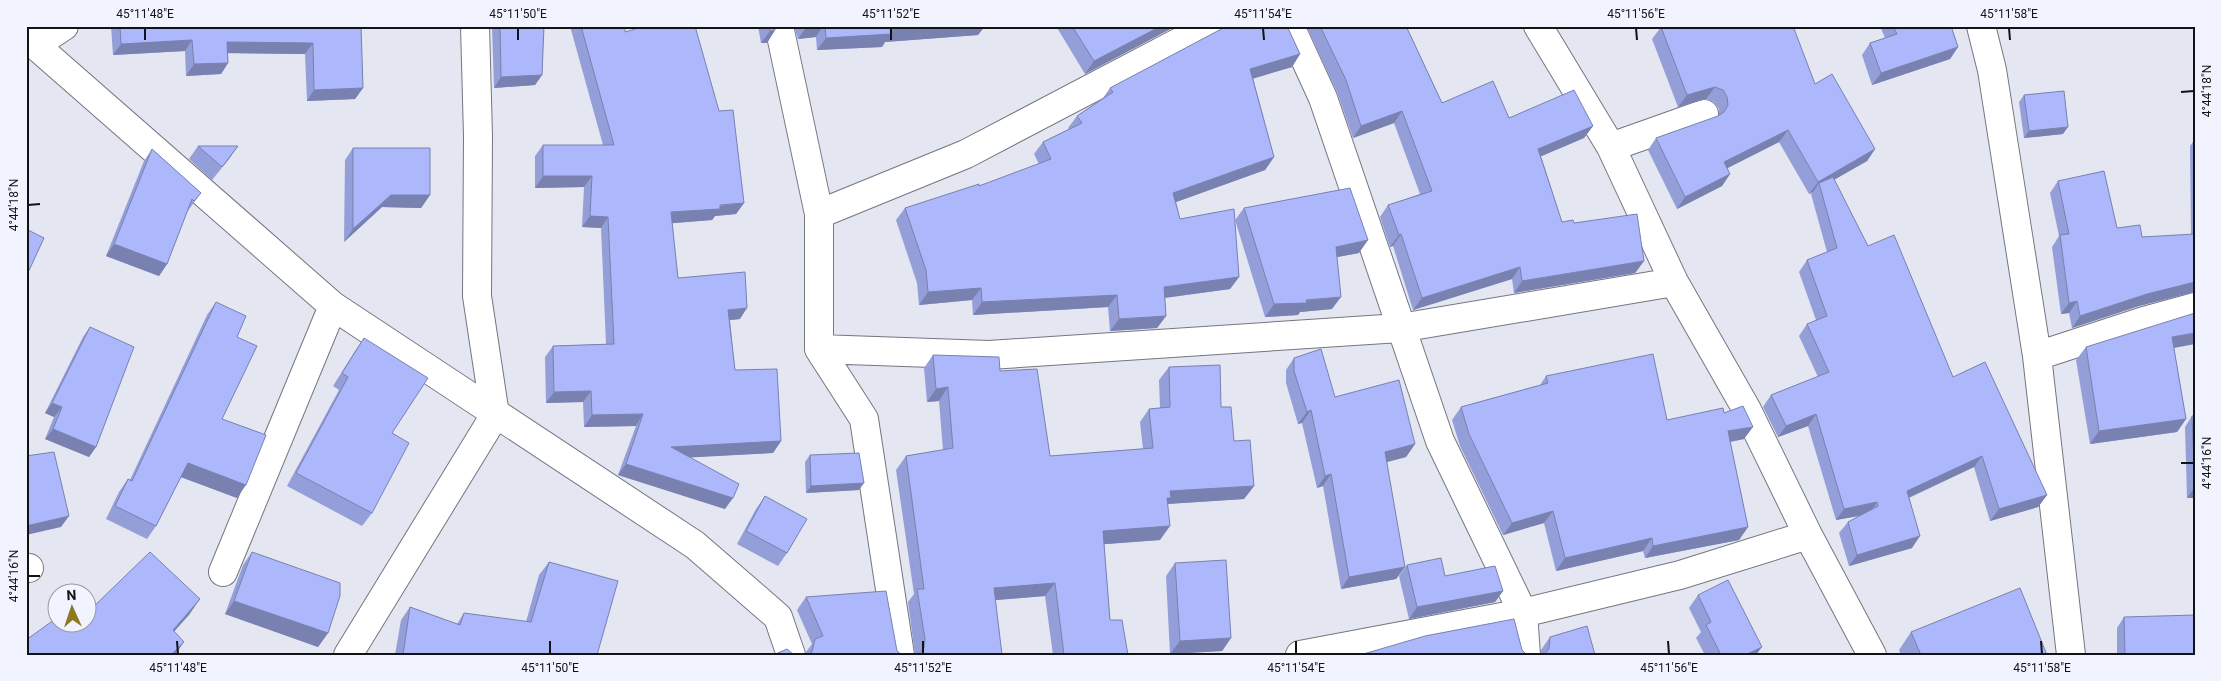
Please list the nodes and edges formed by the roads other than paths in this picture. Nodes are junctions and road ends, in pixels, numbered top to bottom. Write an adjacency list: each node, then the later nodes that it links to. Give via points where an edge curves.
1 (64, 26): 8 (street)
2 (476, 26): 18 (street, via 477,296)
3 (779, 26): 11 (street)
4 (1210, 26): 11 (street, via 966,154)
5 (1290, 26): 15 (street, via 1323,98)
6 (1538, 26): 10 (street)
7 (1981, 26): 17 (street, via 1992,70)
8 (30, 40): 13 (street)
9 (1704, 114): 10 (street)
10 (1611, 147): 12 (street)
11 (818, 214): 16 (street)
12 (1674, 282): 15 (street); 19 (street, via 1747,410)
13 (333, 306): 18 (street); 20 (street)
14 (2195, 307): 17 (street)
15 (1400, 328): 16 (street, via 989,355); 21 (street, via 1440,441)
16 (819, 349): 24 (street, via 864,419)
17 (2037, 356): 28 (street)
18 (495, 414): 22 (street); 23 (street, via 695,545 778,617)
19 (1808, 535): 21 (street, via 1680,575); 27 (street)
20 (223, 572)
21 (1523, 613): 25 (street); 26 (street)
22 (348, 655)
23 (791, 655)
24 (900, 655)
25 (1300, 655)
26 (1526, 655)
27 (1872, 655)
28 (2071, 655)

